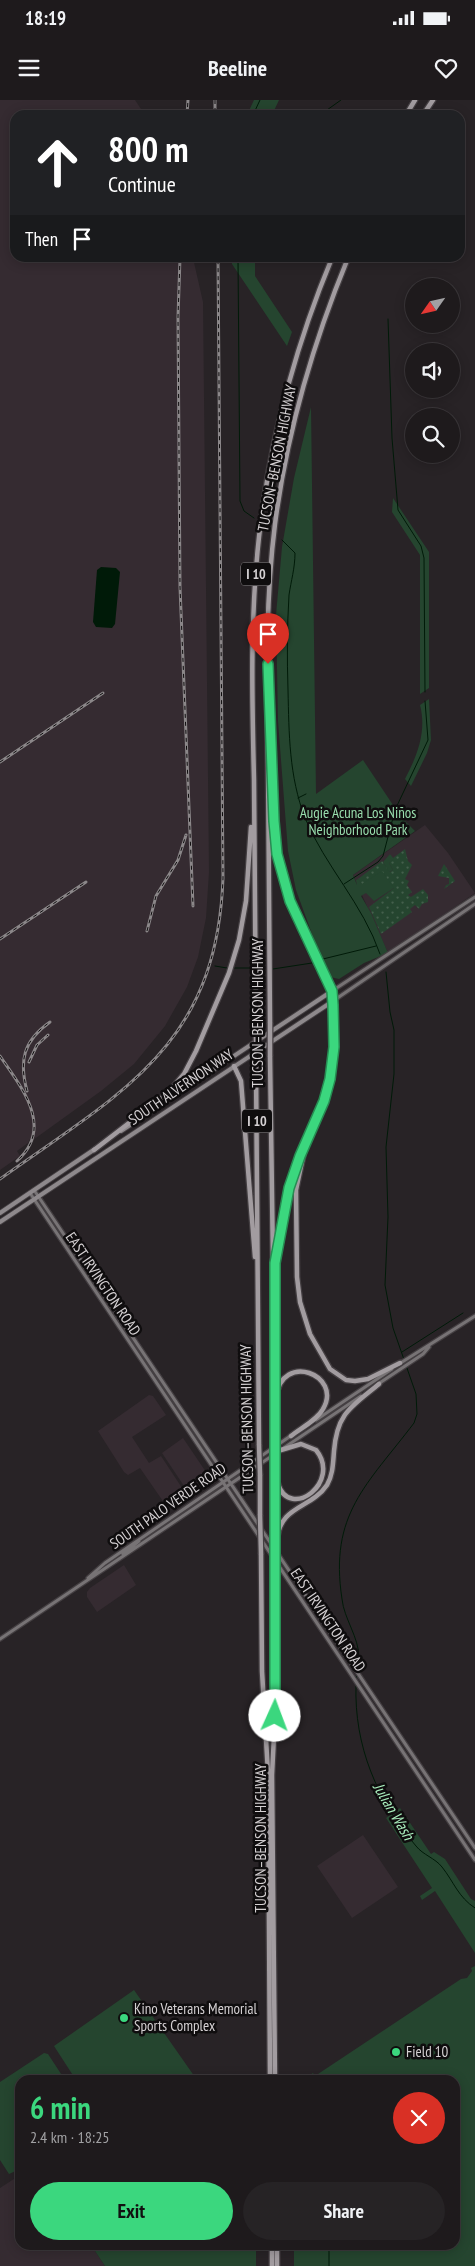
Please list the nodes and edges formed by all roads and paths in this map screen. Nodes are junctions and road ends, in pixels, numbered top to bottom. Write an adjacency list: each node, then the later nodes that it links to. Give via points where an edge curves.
1 (331, 262): 4 (highway, TUCSON–BENSON HIGHWAY / I 10, via 302,339 272,455 256,563 252,654)
2 (347, 262): 3 (highway, TUCSON–BENSON HIGHWAY / I 10, via 306,375 291,436 277,513)
3 (267, 644): 7 (highway, via 277,854 292,906); 21 (highway, TUCSON–BENSON HIGHWAY / I 10, bridge)
4 (254, 793): 11 (highway, via 241,934 229,973 196,1052 168,1093); 18 (highway, TUCSON–BENSON HIGHWAY / I 10, bridge)
5 (475, 897): 7 (main road, SOUTH ALVERNON WAY)
6 (475, 904): 8 (main road, SOUTH ALVERNON WAY)
7 (332, 991): 8 (highway); 11 (main road, SOUTH ALVERNON WAY)
8 (333, 1001): 9 (main road, SOUTH ALVERNON WAY); 10 (highway, via 334,1047 330,1079)
9 (234, 1066): 14 (main road, SOUTH ALVERNON WAY); 18 (highway, via 241,1080)
10 (308, 1138): 21 (highway, via 289,1188 277,1243); 22 (highway, via 298,1176 296,1208 298,1290 308,1330 328,1366 346,1380 368,1379)
11 (94, 1150): 12 (main road, SOUTH ALVERNON WAY)
12 (34, 1190): 13 (main road, SOUTH ALVERNON WAY); 14 (main road, EAST IRVINGTON ROAD)
13 (30, 1193): 15 (main road, EAST IRVINGTON ROAD); 16 (main road, SOUTH ALVERNON WAY)
14 (38, 1196): 15 (main road, SOUTH ALVERNON WAY); 28 (main road, EAST IRVINGTON ROAD)
15 (34, 1199): 17 (main road, SOUTH ALVERNON WAY); 29 (main road, EAST IRVINGTON ROAD)
16 (0, 1213)
17 (0, 1222)
18 (258, 1267): 39 (highway, TUCSON–BENSON HIGHWAY / I 10, bridge, via 262,1671 268,1773)
19 (475, 1316): 20 (main road, SOUTH PALO VERDE ROAD)
20 (429, 1347): 22 (main road, SOUTH PALO VERDE ROAD); 22 (main road, SOUTH PALO VERDE ROAD, via 411,1356)
21 (274, 1364): 24 (highway, TUCSON–BENSON HIGHWAY / I 10)
22 (402, 1366): 23 (main road, SOUTH PALO VERDE ROAD); 25 (main road, SOUTH PALO VERDE ROAD)
23 (379, 1384): 26 (main road, SOUTH PALO VERDE ROAD); 33 (highway, via 342,1417 336,1430 328,1482 321,1492 285,1518)
24 (274, 1426): 25 (highway, via 277,1394 282,1380 296,1372 315,1375 326,1390 325,1406); 27 (highway, TUCSON–BENSON HIGHWAY / I 10, bridge)
25 (291, 1436): 28 (main road, SOUTH PALO VERDE ROAD)
26 (281, 1450): 27 (highway, via 301,1444 316,1450 322,1466 318,1487 306,1497 288,1496 278,1484); 30 (main road, SOUTH PALO VERDE ROAD)
27 (275, 1465): 33 (highway, TUCSON–BENSON HIGHWAY / I 10)
28 (227, 1478): 29 (main road, SOUTH PALO VERDE ROAD); 30 (main road, EAST IRVINGTON ROAD)
29 (222, 1482): 31 (main road, EAST IRVINGTON ROAD); 32 (main road, SOUTH PALO VERDE ROAD)
30 (231, 1484): 31 (main road, SOUTH PALO VERDE ROAD); 37 (main road, EAST IRVINGTON ROAD)
31 (226, 1488): 34 (main road, SOUTH PALO VERDE ROAD); 38 (main road, EAST IRVINGTON ROAD)
32 (143, 1537): 34 (main road); 35 (main road, SOUTH PALO VERDE ROAD)
33 (276, 1539): 40 (highway, TUCSON–BENSON HIGHWAY / I 10, bridge, via 276,1696 272,1775)
34 (121, 1558): 35 (main road, SOUTH PALO VERDE ROAD)
35 (73, 1589): 36 (main road, SOUTH PALO VERDE ROAD)
36 (0, 1638)
37 (475, 1848)
38 (475, 1860)
39 (270, 2075)
40 (275, 2075)
41 (272, 2250): 43 (highway)
42 (277, 2250): 44 (highway)
43 (272, 2266)
44 (277, 2266)

